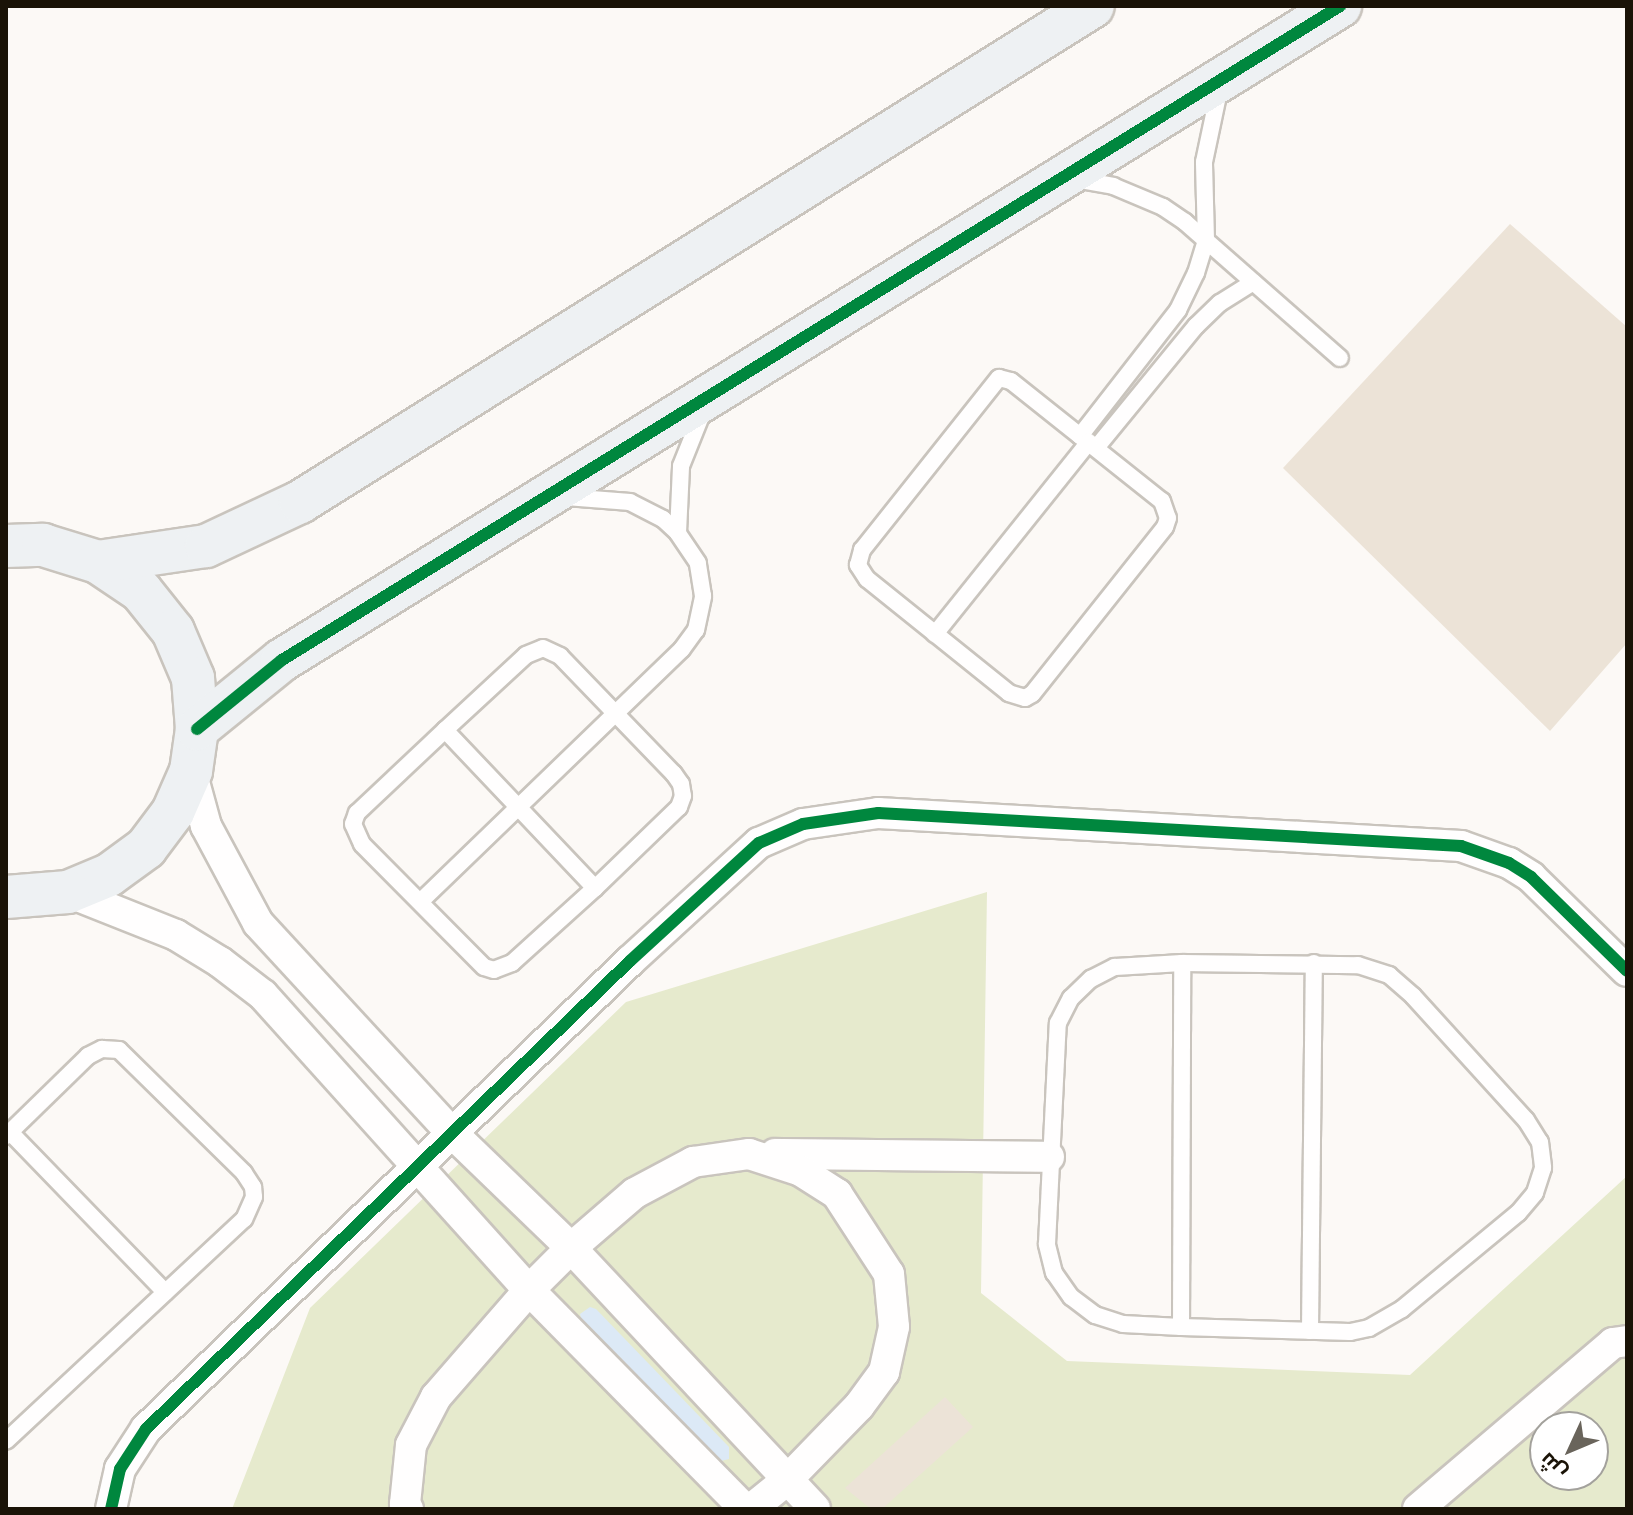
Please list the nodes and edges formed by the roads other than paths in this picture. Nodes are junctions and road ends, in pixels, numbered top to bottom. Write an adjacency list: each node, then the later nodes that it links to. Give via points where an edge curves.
1 (1093, 6): 13 (street, via 300,502 206,546)
2 (1340, 6): 3 (street)
3 (1224, 76): 4 (street); 5 (lane, via 1204,162)
4 (1059, 178): 5 (lane, via 1113,186 1163,207); 8 (street)
5 (1206, 240): 6 (lane); 9 (lane, via 1178,310)
6 (1253, 282): 7 (lane); 9 (lane, via 1196,326)
7 (1340, 358)
8 (714, 393): 10 (street); 11 (lane, via 681,466)
9 (1088, 442): 14 (lane); 14 (lane, via 1011,381 999,378 862,550 858,565 861,574); 14 (lane, via 1162,501 1168,518 1032,694 1016,697)
10 (547, 496): 11 (lane, via 630,502); 16 (street, via 282,660)
11 (678, 533): 15 (lane, via 698,563 703,596 696,630)
12 (6, 546): 13 (street, via 43,545)
13 (98, 562): 16 (street, via 141,591 173,631 193,678)
14 (935, 634)
15 (616, 713): 17 (lane, via 560,656 543,648 526,655); 19 (lane); 20 (lane, via 674,774 683,796 679,807)
16 (197, 729): 18 (street)
17 (445, 730): 19 (lane); 23 (lane, via 357,813 353,824 362,844)
18 (191, 771): 21 (street, via 173,812 146,848 109,875); 27 (street, via 206,826 258,923)
19 (518, 807): 20 (lane); 23 (lane)
20 (595, 888): 23 (lane, via 512,963 494,970 484,967)
21 (68, 892): 22 (street); 31 (street, via 176,935 263,995)
22 (6, 897)
23 (420, 902)
24 (1182, 963): 25 (lane); 30 (lane, via 1115,967 1091,979 1071,998 1058,1023 1054,1050); 35 (lane)
25 (1314, 963): 36 (lane); 36 (lane, via 1374,969 1402,985 1526,1120 1540,1142 1543,1168 1535,1193 1518,1213 1402,1309 1369,1328)
26 (1627, 971): 27 (street, via 1531,877 1461,846 852,814 803,824 759,843)
27 (452, 1133): 31 (street); 32 (street)
28 (8, 1134): 34 (lane); 34 (lane, via 88,1056 102,1049 127,1055 190,1118 250,1180 254,1197 244,1219)
29 (749, 1154): 30 (street); 32 (street, via 693,1162 635,1193); 39 (street, via 801,1171 837,1194 889,1274 894,1327 884,1372 859,1406)
30 (1049, 1157): 35 (lane, via 1047,1244 1054,1273 1071,1297 1095,1315 1123,1324)
31 (418, 1164): 33 (street); 41 (street, via 146,1429 120,1469)
32 (571, 1248): 33 (street); 39 (street)
33 (529, 1290): 40 (street, via 436,1397 411,1445); 42 (street)
34 (165, 1292): 38 (lane)
35 (1181, 1327): 36 (lane)
36 (1310, 1331)
37 (1627, 1341): 45 (street, via 1613,1343)
38 (6, 1441)
39 (787, 1480): 43 (street); 44 (street)
40 (406, 1507)
41 (111, 1509)
42 (745, 1509)
43 (751, 1509)
44 (815, 1509)
45 (1418, 1509)

